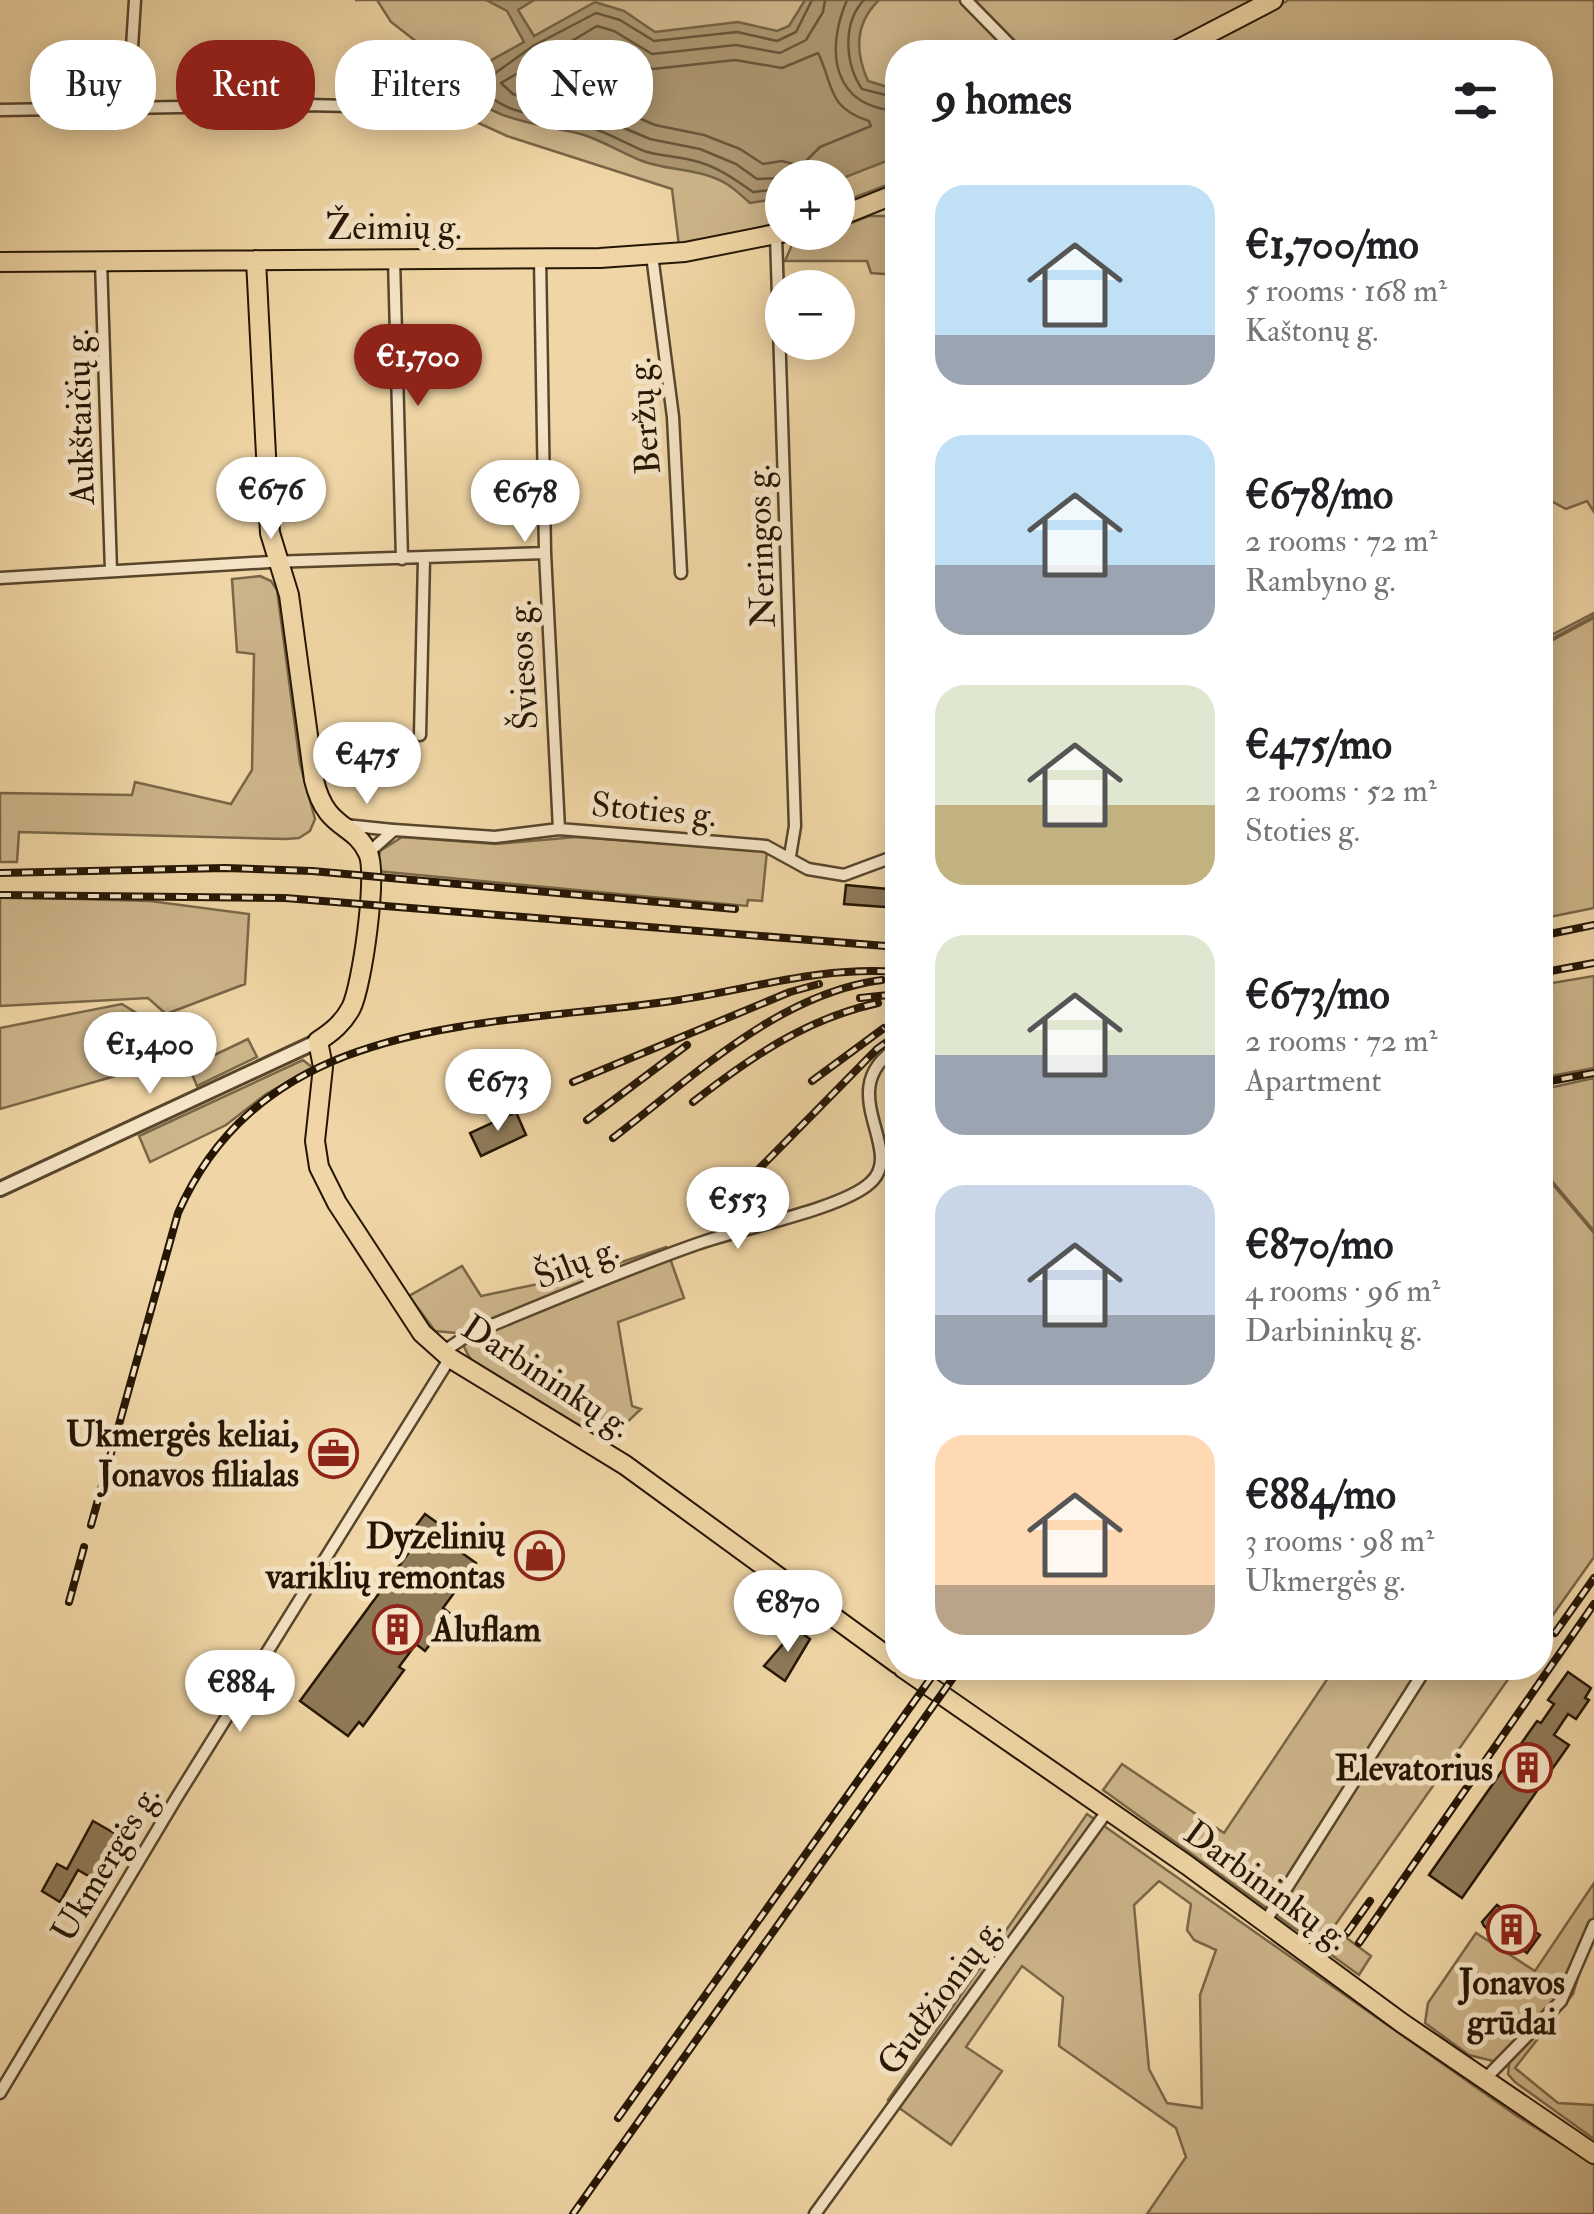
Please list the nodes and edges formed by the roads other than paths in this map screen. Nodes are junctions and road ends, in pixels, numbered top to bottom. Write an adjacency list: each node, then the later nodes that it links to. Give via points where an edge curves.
1 (135, 0): 4 (street)
2 (966, 0): 5 (street)
3 (1274, 0): 6 (main road)
4 (132, 40)
5 (1005, 40)
6 (1197, 40)
7 (335, 106): 8 (street)
8 (156, 109)
9 (0, 110): 10 (street)
10 (30, 110)
11 (885, 203): 12 (main road)
12 (855, 212)
13 (765, 237): 15 (main road, Žeimių g.)
14 (781, 250): 33 (street, Neringos g.)
15 (652, 255): 16 (main road, Žeimių g.); 26 (street, Beržų g., via 673,416)
16 (540, 258): 17 (main road, Žeimių g.); 21 (street, Šviesos g.)
17 (394, 259): 18 (main road, Žeimių g.); 23 (street)
18 (256, 260): 19 (main road, Žeimių g.); 24 (main road, via 270,533)
19 (101, 261): 20 (main road, Žeimių g.); 25 (street, Aukštaičių g.)
20 (0, 262)
21 (545, 553): 22 (street); 30 (street, Šviesos g.)
22 (424, 558): 23 (street); 28 (street)
23 (402, 560): 24 (street)
24 (279, 562): 25 (street); 29 (main road, via 297,641 314,780 322,809)
25 (111, 572): 27 (street)
26 (680, 573)
27 (0, 578)
28 (420, 735)
29 (336, 824): 31 (street, Stoties g.); 32 (main road)
30 (560, 829): 31 (street, Stoties g., via 495,837); 33 (street, Stoties g., via 766,846)
31 (394, 830): 32 (street)
32 (368, 853): 35 (main road, via 360,984 341,1023)
33 (790, 856): 34 (street, Stoties g., via 808,869 844,875)
34 (885, 858)
35 (318, 1042): 37 (street); 38 (main road, Darbininkų g., via 322,1086 315,1142 325,1183 405,1311)
36 (885, 1055): 38 (street, Šilų g., via 870,1074 867,1095 880,1162 874,1181 850,1196 679,1250 468,1334)
37 (0, 1189)
38 (446, 1355): 39 (main road, Darbininkų g., via 625,1465); 46 (street, Ukmergės g.)
39 (885, 1655)
40 (920, 1680): 42 (main road, Darbininkų g.)
41 (1418, 1680): 43 (street)
42 (1108, 1810): 43 (main road, Darbininkų g.); 48 (street, Gudžionių g.)
43 (1265, 1922): 45 (main road, Darbininkų g.)
44 (1594, 1925): 45 (street, via 1562,2001)
45 (1484, 2080): 47 (main road, Darbininkų g.)
46 (0, 2093)
47 (1594, 2154)
48 (815, 2214)

